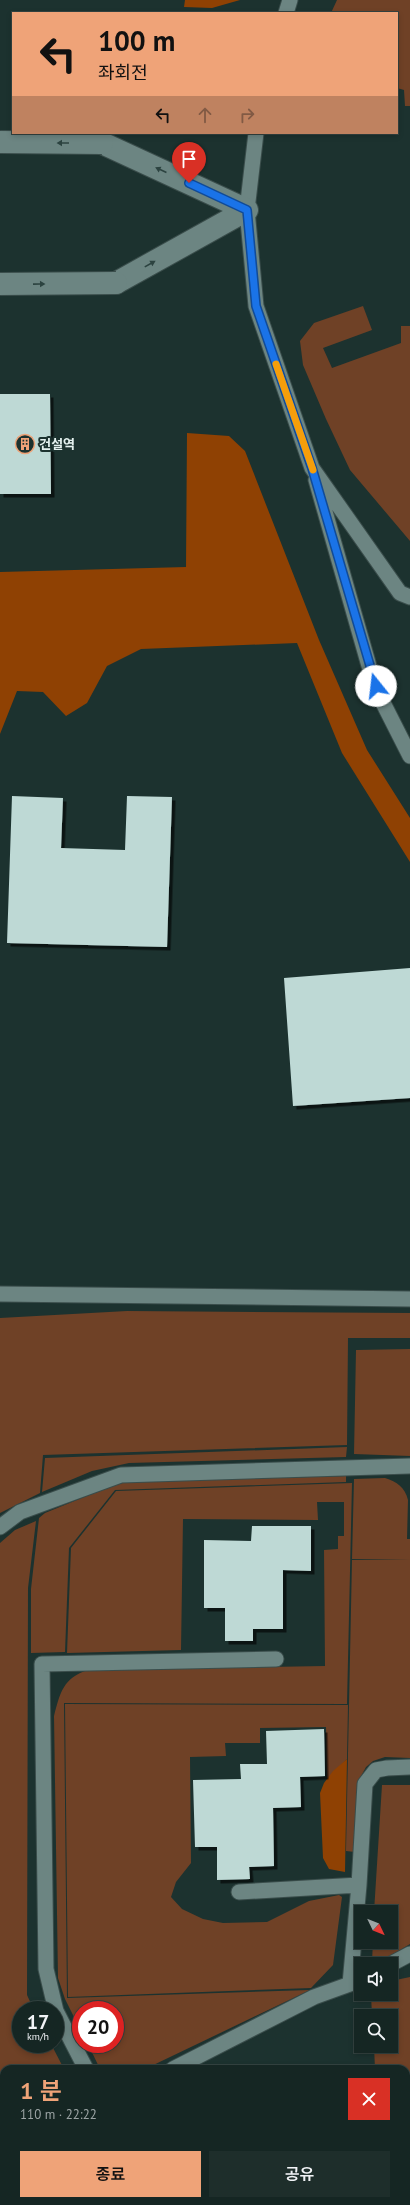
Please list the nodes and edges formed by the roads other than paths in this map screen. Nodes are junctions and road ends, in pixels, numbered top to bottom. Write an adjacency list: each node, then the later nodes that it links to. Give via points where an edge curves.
1 (290, 0): 2 (lane)
2 (286, 12)
3 (256, 134): 5 (lane)
4 (0, 142): 5 (street, one-way to 4, bridge, via 102,143)
5 (247, 210): 6 (street, one-way to 5, bridge, via 116,283); 7 (lane, via 256,306)
6 (0, 284)
7 (312, 468): 8 (lane, via 400,593); 9 (lane, via 376,686)
8 (410, 597)
9 (410, 756)
10 (0, 1294): 11 (lane)
11 (410, 1299)
12 (410, 1466): 13 (lane, via 121,1475 20,1512)
13 (0, 1527)
14 (276, 1659): 22 (lane, via 42,1664 46,1969 56,2011)
15 (410, 1767): 16 (lane, via 376,1770 365,1784)
16 (359, 1885): 17 (lane); 19 (lane)
17 (239, 1892)
18 (410, 1954): 20 (lane)
19 (356, 1957)
20 (398, 1960)
21 (354, 1981): 23 (lane, via 314,1997)
22 (84, 2065)
23 (181, 2065)

